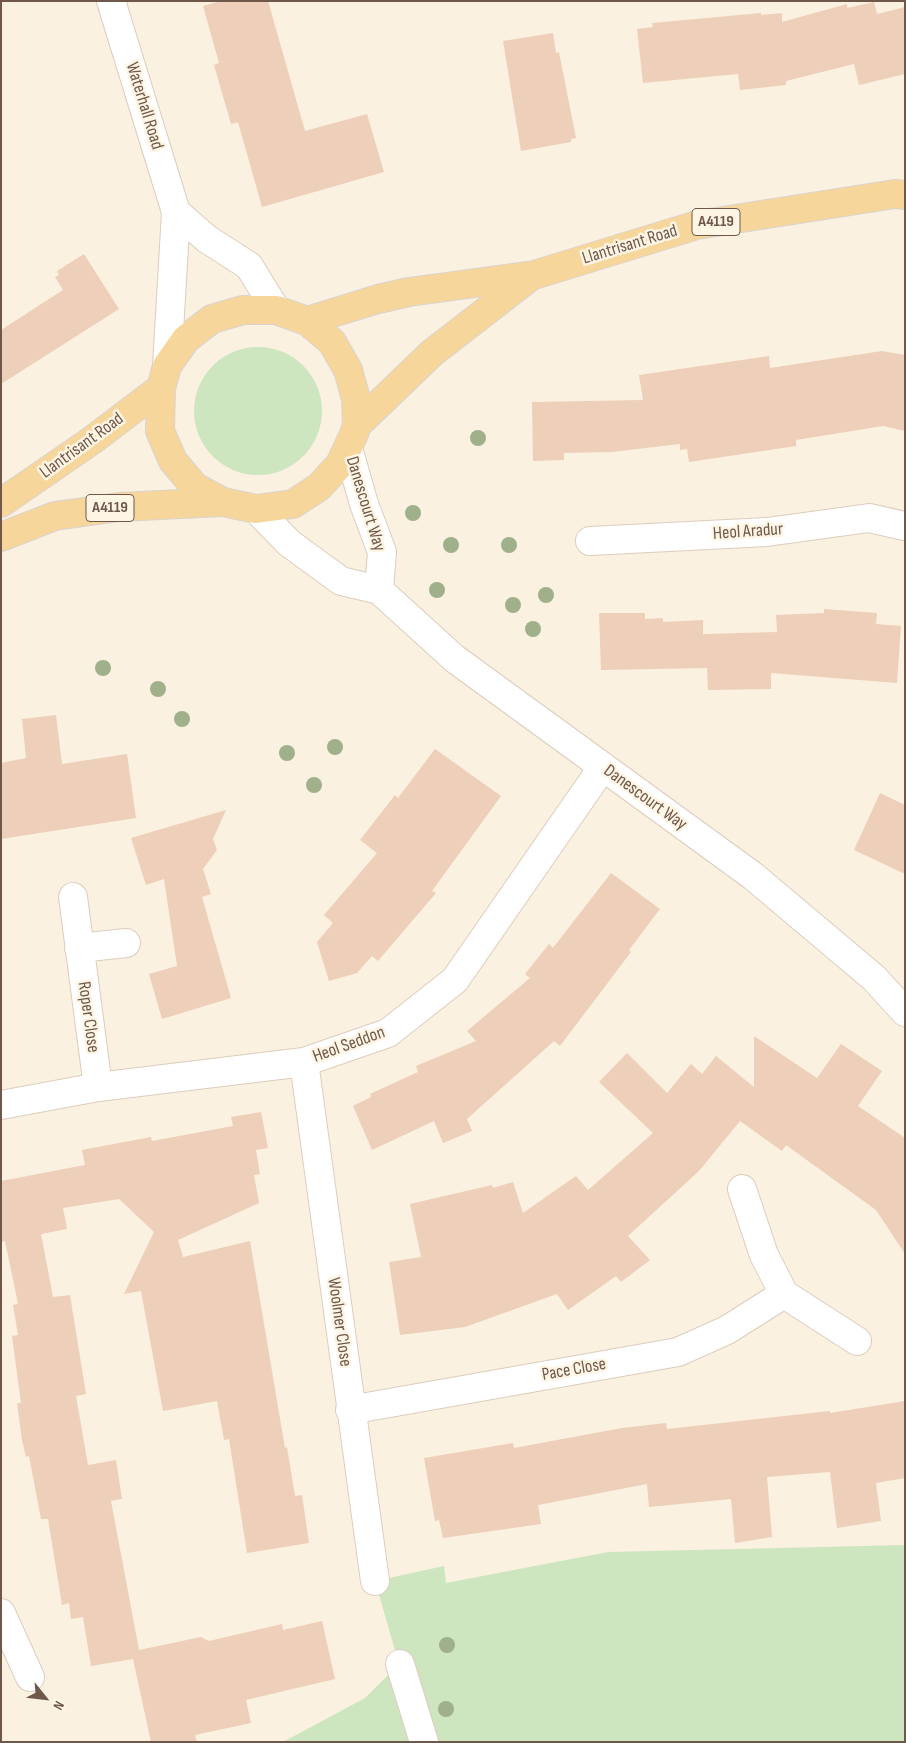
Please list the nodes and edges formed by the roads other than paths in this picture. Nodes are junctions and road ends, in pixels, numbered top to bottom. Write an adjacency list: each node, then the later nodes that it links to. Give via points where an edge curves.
1 (111, 1): 3 (street, Waterhall Road)
2 (905, 195): 4 (main road, Llantrisant Road / A4119, via 697,225)
3 (176, 212): 5 (street, via 207,239 249,266); 7 (street, Waterhall Road)
4 (534, 275): 6 (main road, Llantrisant Road / A4119, via 408,292); 8 (main road, Llantrisant Road / A4119, via 432,353)
5 (276, 310): 6 (main road, Llantrisant Road); 7 (main road, Llantrisant Road, via 243,310 212,320 186,339)
6 (307, 321): 8 (main road, Llantrisant Road, via 332,342 348,370 356,399)
7 (164, 377): 9 (main road, Llantrisant Road / A4119, via 160,431 173,461 195,487); 10 (main road, Llantrisant Road, via 91,441)
8 (352, 437): 11 (main road, Llantrisant Road / A4119, via 340,464 319,487 293,504); 15 (street, Danescourt Way, via 364,504 382,552)
9 (223, 502): 11 (main road, Llantrisant Road / A4119); 13 (main road, Llantrisant Road / A4119, via 119,507 55,516)
10 (1, 503)
11 (256, 509): 15 (street, Danescourt Way, via 289,543 342,581)
12 (905, 526): 14 (street, Heol Aradur, via 869,518 768,532)
13 (1, 537)
14 (590, 540)
15 (379, 590): 16 (street, Danescourt Way, via 455,658)
16 (602, 768): 20 (street, Danescourt Way, via 753,876 874,978); 21 (street, Heol Seddon, via 455,980 388,1033)
17 (72, 897): 19 (street, Roper Close)
18 (126, 943): 19 (street)
19 (79, 948): 22 (street, Roper Close)
20 (905, 1012)
21 (304, 1062): 22 (street, Heol Seddon); 27 (street, Woolmer Close)
22 (98, 1087): 23 (street, Heol Seddon)
23 (1, 1105)
24 (742, 1189): 25 (street, via 764,1255)
25 (784, 1294): 26 (street); 27 (street, Pace Close, via 727,1330 678,1352)
26 (857, 1341)
27 (350, 1410): 28 (street, Woolmer Close)
28 (375, 1581)
29 (3, 1623): 31 (street)
30 (400, 1664): 32 (street)
31 (30, 1678)
32 (424, 1742)

